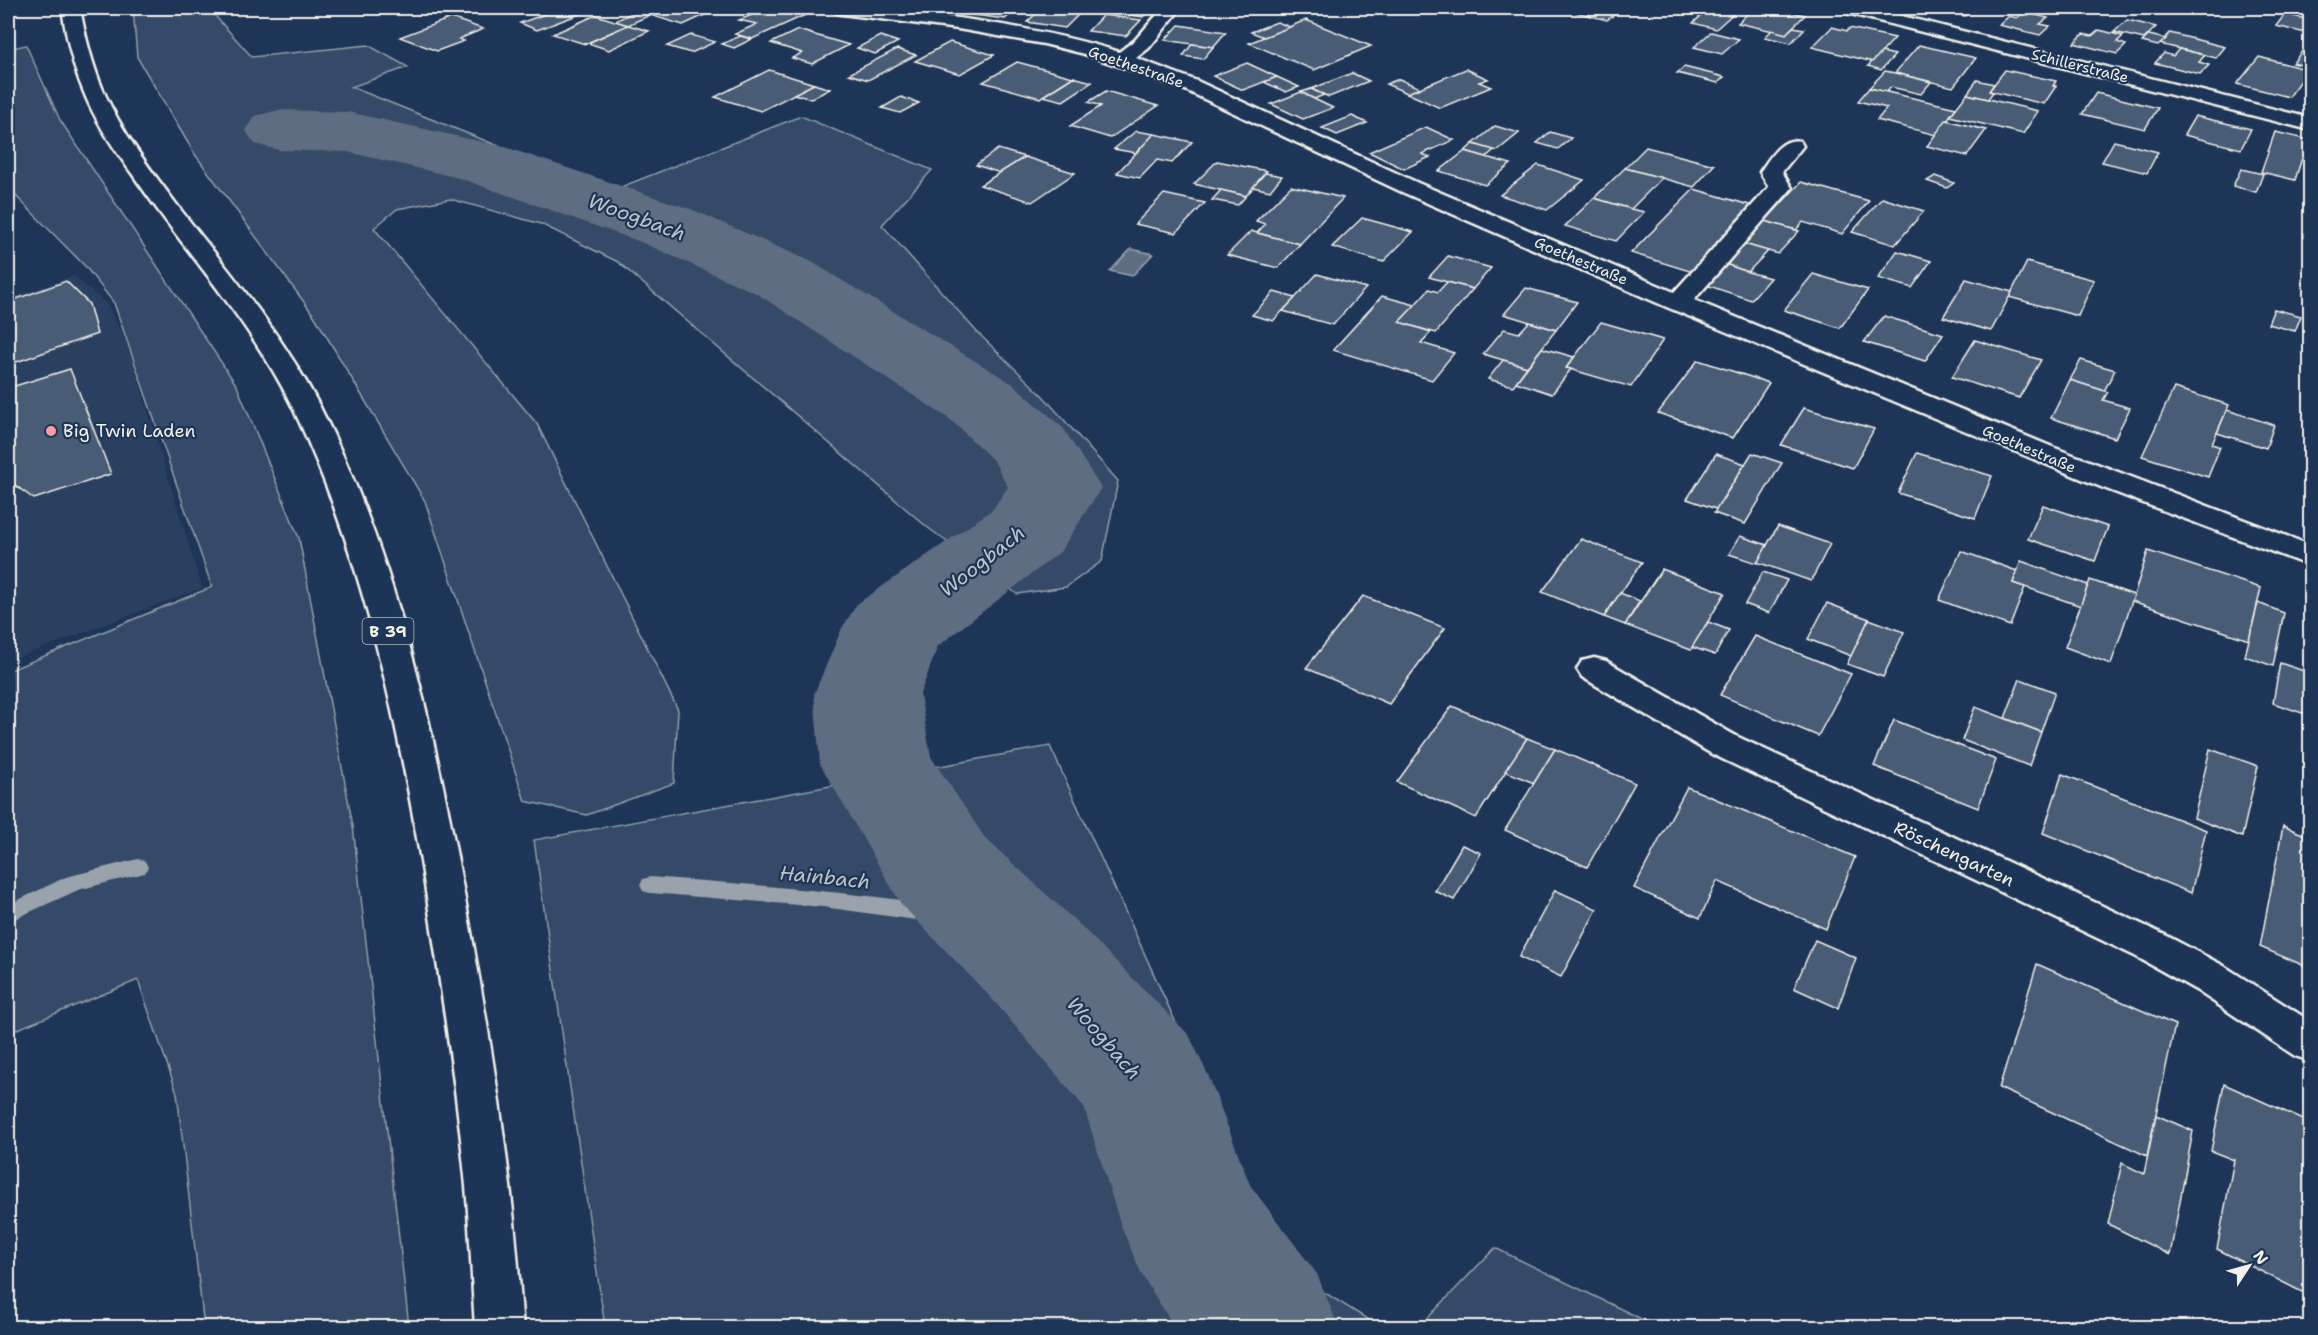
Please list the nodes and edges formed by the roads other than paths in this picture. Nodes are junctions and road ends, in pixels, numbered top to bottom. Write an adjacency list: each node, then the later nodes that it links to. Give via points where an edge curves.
1 (71, 8): 12 (street, B 39, via 76,40 104,115 255,323 305,404 368,560 431,806 486,1175)
2 (842, 8): 5 (street, Goethestraße, via 1017,33)
3 (1172, 8): 5 (street, via 1142,44)
4 (1850, 8): 6 (street, Schillerstraße)
5 (1122, 59): 8 (street, Goethestraße, via 1190,85 1367,170)
6 (2310, 124)
7 (1792, 146): 8 (street, via 1771,172 1781,188)
8 (1678, 303): 9 (street, Goethestraße, via 2094,476)
9 (2310, 556)
10 (1594, 669): 11 (street, Röschengarten, via 1724,745 2151,946 2219,983)
11 (2310, 1043)
12 (499, 1328)

